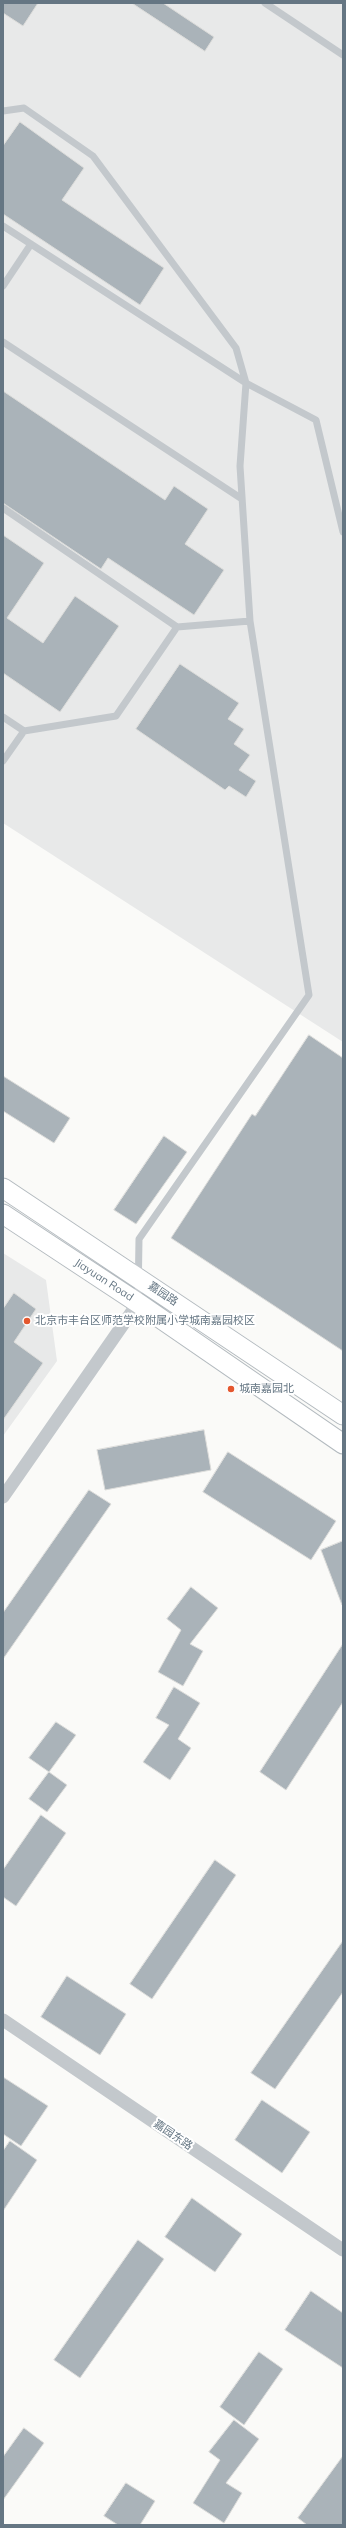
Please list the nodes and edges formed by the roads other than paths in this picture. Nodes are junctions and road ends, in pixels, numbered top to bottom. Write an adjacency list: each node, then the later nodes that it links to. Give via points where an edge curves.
1 (265, 3): 2 (lane)
2 (343, 56)
3 (3, 111): 8 (lane, via 24,108 93,156 236,348)
4 (3, 226): 5 (lane)
5 (31, 244): 6 (lane); 8 (lane)
6 (3, 286)
7 (3, 342): 9 (lane)
8 (246, 383): 9 (lane, via 240,459); 11 (lane, via 316,420)
9 (242, 499): 12 (lane)
10 (3, 508): 13 (lane)
11 (343, 532)
12 (250, 621): 13 (lane); 19 (lane, via 309,995 139,1239)
13 (177, 627): 15 (lane, via 116,716)
14 (3, 717): 15 (lane)
15 (24, 731): 16 (lane)
16 (3, 761)
17 (3, 1188): 19 (main road, 嘉园路)
18 (3, 1214): 20 (main road, Jiayuan Road)
19 (139, 1278): 20 (lane); 21 (main road, 嘉园路)
20 (138, 1303): 22 (main road, Jiayuan Road); 23 (street)
21 (343, 1415)
22 (343, 1444)
23 (3, 1497)
24 (3, 2020): 25 (street, 嘉园东路)
25 (343, 2250)

